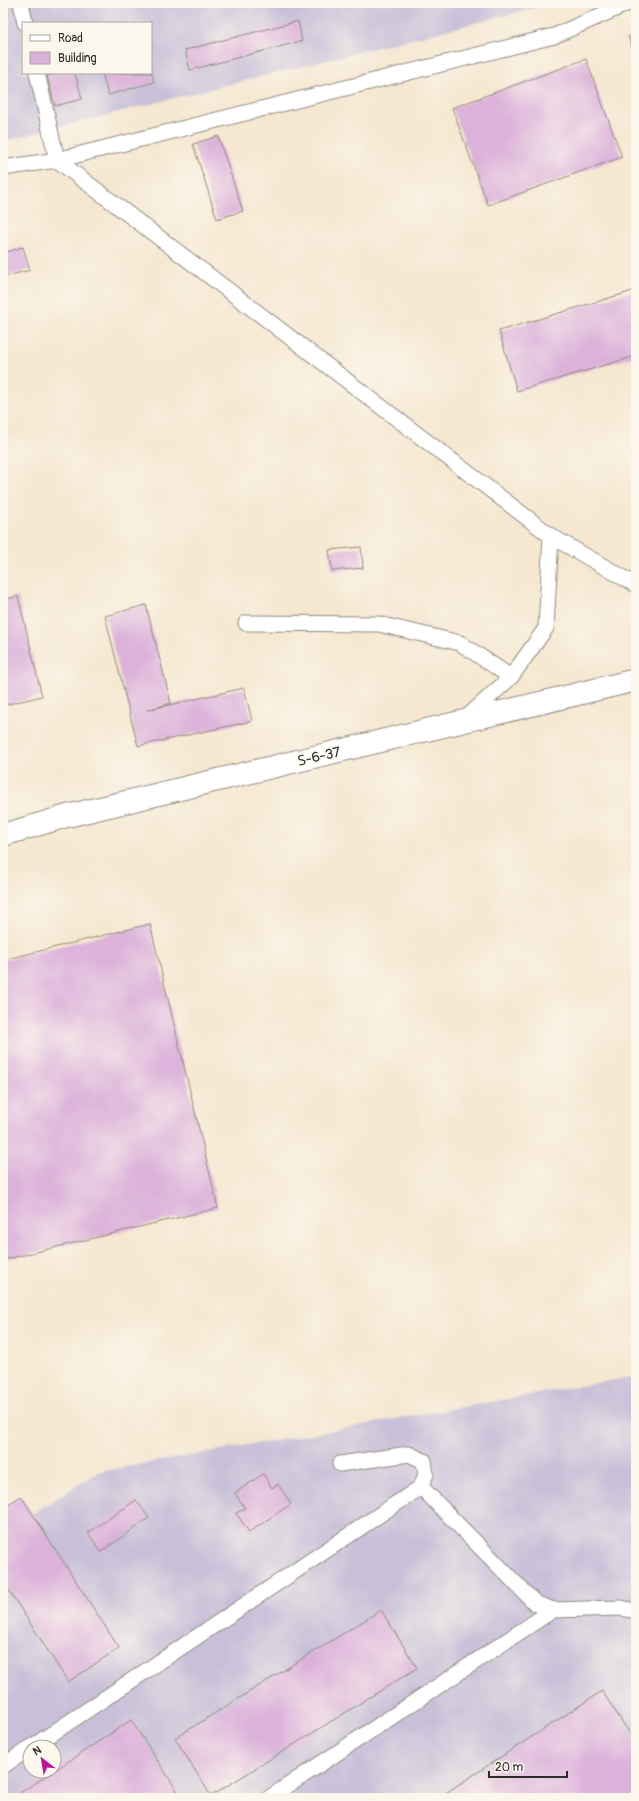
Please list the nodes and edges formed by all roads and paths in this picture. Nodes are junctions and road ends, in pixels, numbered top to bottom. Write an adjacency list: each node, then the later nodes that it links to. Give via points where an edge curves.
1 (21, 3): 3 (lane)
2 (629, 3): 5 (lane, via 554,36)
3 (25, 22)
4 (37, 74): 5 (lane)
5 (57, 160): 6 (lane); 7 (lane)
6 (3, 168)
7 (551, 536): 8 (lane); 10 (lane, via 546,628)
8 (636, 586)
9 (246, 623): 10 (lane, via 379,624 460,643)
10 (511, 678): 12 (lane)
11 (636, 680): 12 (main road, Տ-6-37 / Տ-6-37)
12 (461, 722): 13 (main road, Տ-6-37 / Տ-6-37, via 67,816)
13 (3, 835)
14 (340, 1464): 15 (lane, via 409,1454 424,1461 426,1474)
15 (421, 1487): 16 (lane, via 535,1603); 18 (lane)
16 (553, 1610): 17 (lane, via 621,1608); 21 (lane)
17 (636, 1611)
18 (44, 1739)
19 (22, 1754): 20 (lane)
20 (3, 1766)
21 (269, 1798)

